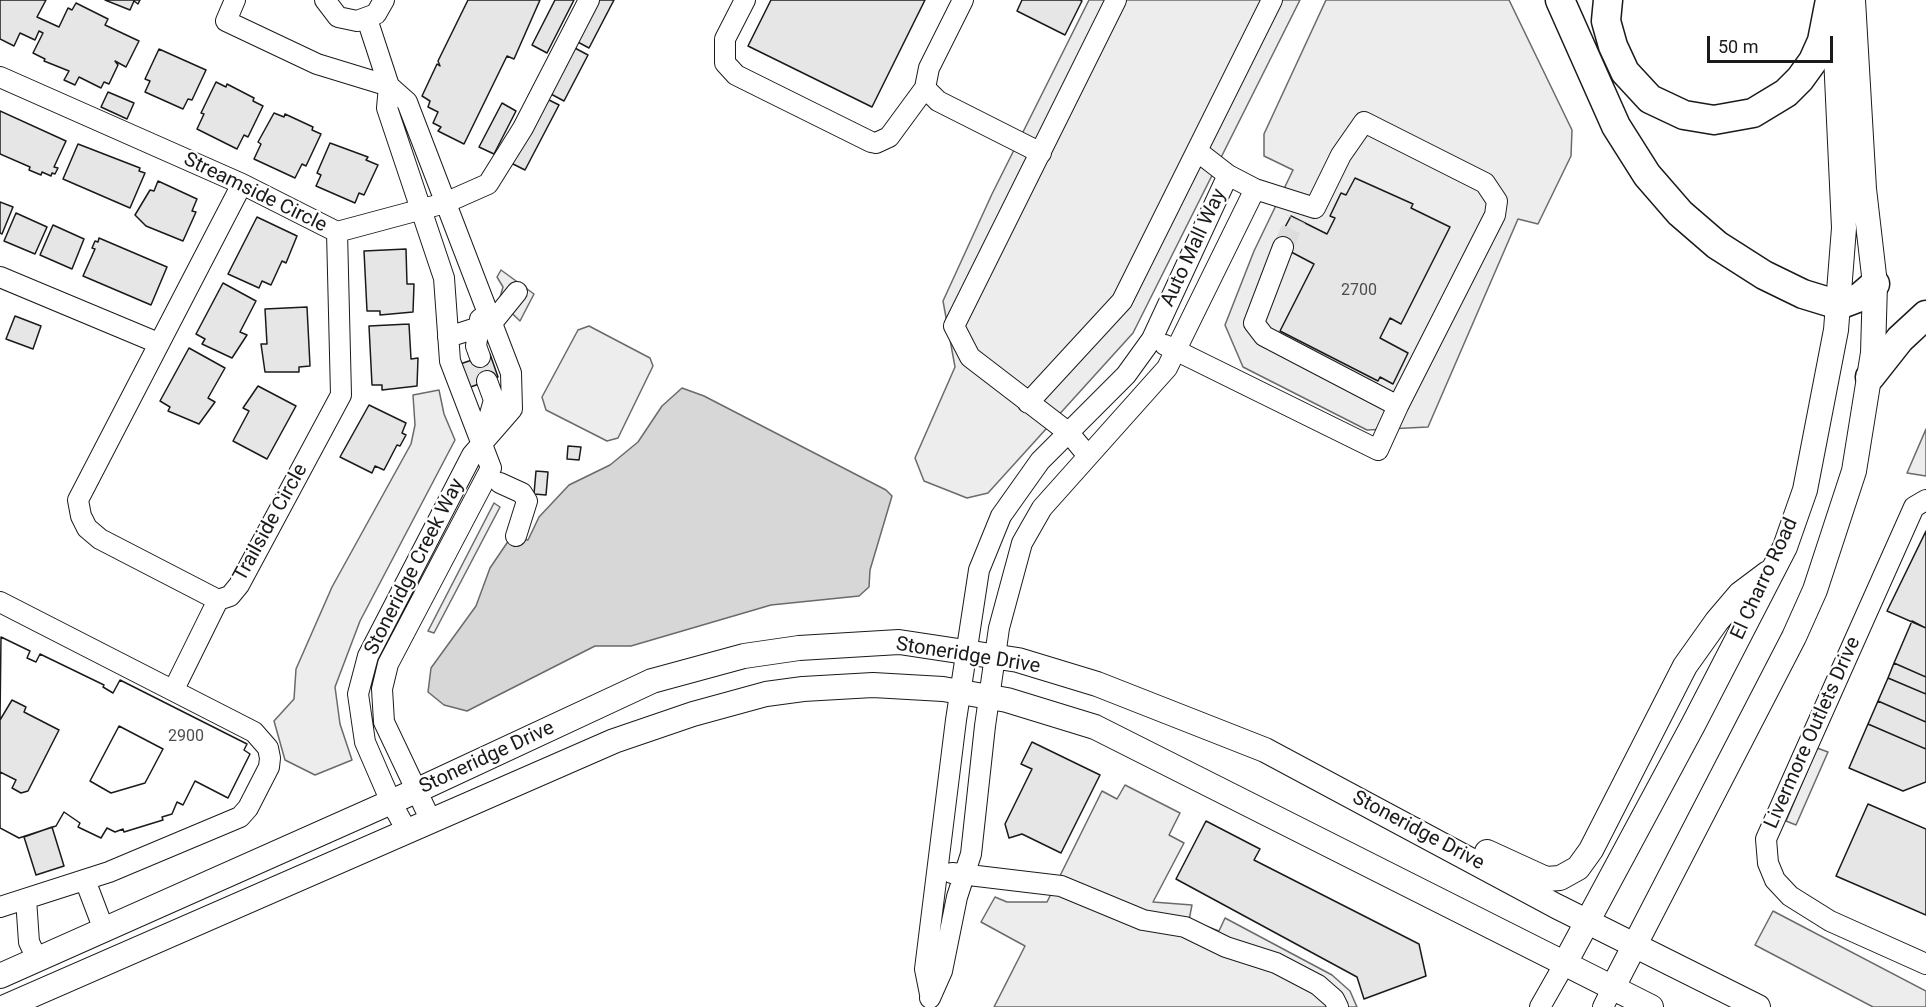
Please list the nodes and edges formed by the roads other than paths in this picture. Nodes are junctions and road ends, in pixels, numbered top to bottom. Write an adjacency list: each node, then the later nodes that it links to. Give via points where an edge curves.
1 (235, 0): 14 (street, via 226,21 317,64)
2 (325, 0): 12 (street, via 338,17 347,21)
3 (384, 0): 12 (street, via 376,14)
4 (589, 0): 21 (street, Streamside Circle, via 523,128 488,183)
5 (745, 0): 15 (street, via 725,39 725,63 736,75 871,142 889,136)
6 (963, 0): 15 (street, via 929,68)
7 (1116, 0): 17 (street)
8 (1272, 0): 16 (street)
9 (1560, 0): 28 (highway, via 1616,126 1647,175 1680,213 1717,245 1764,275 1803,294)
10 (1608, 0): 11 (highway, via 1606,21 1625,72 1650,99 1684,116 1714,120 1753,113 1786,93 1813,61)
11 (1842, 0): 26 (main road); 28 (main road, El Charro Road, via 1844,228)
12 (366, 19): 14 (street, Stoneridge Creek Way)
13 (0, 77): 19 (street, Streamside Circle)
14 (389, 86): 21 (street, Stoneridge Creek Way, via 407,102); 22 (street, Stoneridge Creek Way, via 387,108)
15 (925, 88): 17 (street, via 938,101)
16 (1197, 151): 18 (street); 38 (street, via 1122,301)
17 (1041, 153): 38 (street, via 954,326 970,357)
18 (1228, 175): 20 (street, Auto Mall Way); 32 (street, Auto Mall Way)
19 (242, 184): 23 (street, Streamside Circle); 33 (street, Trailside Circle)
20 (1255, 189): 34 (street, Auto Mall Way); 39 (street, via 1300,211 1315,208 1341,155 1364,122 1485,183 1497,201 1495,215)
21 (445, 203): 22 (street, Streamside Circle); 30 (street, Stoneridge Creek Way, via 482,299)
22 (423, 209): 23 (street, Streamside Circle); 31 (street, Stoneridge Creek Way, via 444,278)
23 (337, 232): 47 (street, Trailside Circle, via 341,395 239,585 230,596)
24 (1283, 247): 39 (street, via 1254,323 1264,336)
25 (6, 280): 33 (street)
26 (1875, 284): 28 (highway, via 1860,297); 36 (main road)
27 (517, 292): 30 (street)
28 (1839, 305): 46 (main road, El Charro Road, via 1805,490 1785,547)
29 (1926, 315): 36 (highway, via 1899,339)
30 (485, 326): 31 (street); 35 (street, Stoneridge Creek Way, via 476,346); 41 (street, Stoneridge Creek Way, via 511,373 512,409)
31 (448, 337): 41 (street, Stoneridge Creek Way, via 450,361)
32 (1152, 339): 34 (street); 40 (street, Auto Mall Way, via 1126,375)
33 (158, 343): 47 (street, Trailside Circle, via 82,488 78,500 81,516 87,528 100,539)
34 (1176, 350): 39 (street, via 1378,450); 42 (street, Auto Mall Way, via 1158,381)
35 (480, 357)
36 (1870, 377): 66 (main road, via 1854,471 1815,590)
37 (487, 381): 41 (street, Stoneridge Creek Way, via 494,400)
38 (1028, 403): 40 (street)
39 (1398, 406)
40 (1069, 433): 42 (street); 49 (street, Auto Mall Way, via 1040,461 1001,516 979,570)
41 (482, 442): 54 (street, Stoneridge Creek Way, via 491,468 388,664 381,689 384,722); 55 (street, Stoneridge Creek Way, via 368,656 358,694 365,742)
42 (1088, 456): 50 (street, Auto Mall Way, via 1042,508 1022,543)
43 (500, 483): 45 (street, via 522,493 527,501)
44 (1926, 500): 69 (street, Livermore Outlets Drive, via 1914,507 1766,839 1768,863 1775,880 1790,896 1830,921)
45 (516, 536)
46 (1772, 570): 57 (main road, via 1740,594 1685,666 1591,850 1578,868 1560,878 1546,879 1482,849); 64 (main road, El Charro Road)
47 (219, 600): 51 (street)
48 (0, 602): 51 (street)
49 (967, 652): 50 (main road, Stoneridge Drive); 52 (street, Auto Mall Way); 54 (main road, Stoneridge Drive, via 899,642 744,656 652,681)
50 (995, 657): 53 (street, Auto Mall Way); 57 (main road, Stoneridge Drive, via 1097,684 1265,750)
51 (174, 689): 61 (street, via 254,732 268,748 269,767 240,817)
52 (961, 692): 53 (main road, Stoneridge Drive); 56 (main road, Stoneridge Drive, via 873,686 766,694 614,741); 59 (street, Auto Mall Way)
53 (989, 697): 60 (street, Auto Mall Way, via 971,854); 68 (main road, Stoneridge Drive, via 1095,727)
54 (418, 790): 55 (main road, Stoneridge Drive); 56 (street, Stoneridge Creek Way)
55 (391, 802): 58 (street, Stoneridge Creek Way); 65 (main road, Stoneridge Drive)
56 (431, 820): 58 (main road, Stoneridge Drive)
57 (1414, 828): 64 (main road, Stoneridge Drive)
58 (407, 831): 73 (main road, Stoneridge Drive)
59 (938, 872): 60 (street); 72 (street, Auto Mall Way, via 925,969)
60 (965, 874): 72 (street, Auto Mall Way, via 942,972); 74 (street, via 1053,884 1143,920 1185,927 1226,947 1276,963 1318,985)
61 (85, 880): 62 (street); 65 (street)
62 (26, 899): 63 (street); 67 (street, via 29,942)
63 (0, 907)
64 (1587, 922): 66 (main road, Stoneridge Drive); 68 (main road, El Charro Road)
65 (104, 930): 67 (main road, Stoneridge Drive)
66 (1635, 946): 71 (main road); 77 (main road, Stoneridge Drive)
67 (37, 959): 70 (main road, Stoneridge Drive)
68 (1565, 963): 71 (main road, Stoneridge Drive); 75 (street, El Charro Road)
69 (1926, 964)
70 (0, 976)
71 (1608, 997): 76 (main road, Stoneridge Drive)
72 (929, 1000)
73 (5, 1007)
74 (1338, 1007)
75 (1540, 1007)
76 (1651, 1007)
77 (1758, 1007)

